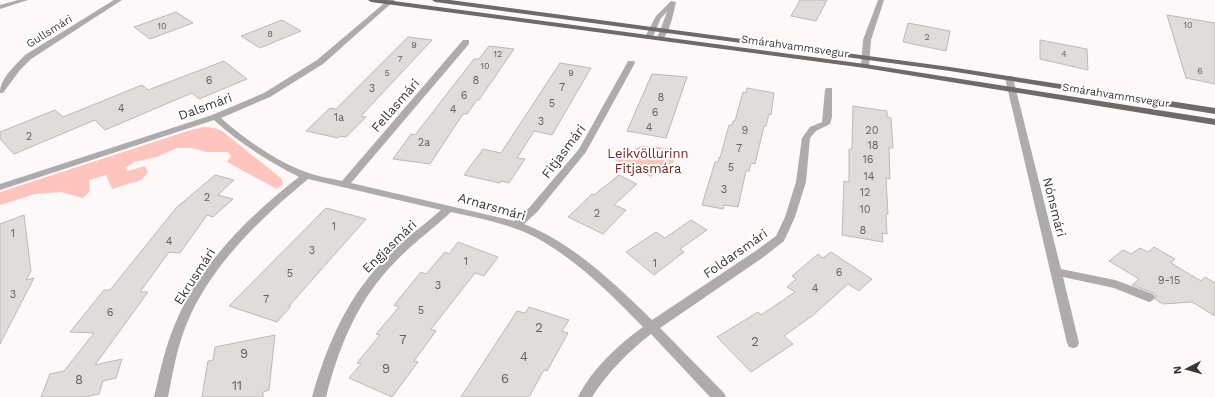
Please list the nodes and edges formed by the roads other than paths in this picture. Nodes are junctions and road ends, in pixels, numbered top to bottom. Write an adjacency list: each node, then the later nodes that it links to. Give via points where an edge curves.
1 (25, 0): 8 (street)
2 (119, 0): 20 (street, Gullsmári, via 28,57)
3 (371, 0): 6 (main road, Smárahvammsvegur)
4 (435, 0): 9 (main road, Smárahvammsvegur)
5 (881, 0): 14 (street)
6 (390, 1): 11 (main road, Smárahvammsvegur); 22 (street, Dalsmári, via 313,67 267,95)
7 (674, 1): 9 (street, via 658,17); 10 (street)
8 (0, 7)
9 (653, 29): 10 (main road, Smárahvammsvegur); 11 (street)
10 (664, 30): 12 (street); 14 (main road, Smárahvammsvegur)
11 (649, 36): 12 (main road, Smárahvammsvegur)
12 (661, 38): 16 (main road, Smárahvammsvegur)
13 (466, 42): 25 (street, Fellasmári)
14 (864, 57): 16 (street); 17 (main road, Smárahvammsvegur)
15 (631, 63): 28 (street, Fitjasmári, via 583,150 538,205)
16 (865, 66): 18 (main road, Smárahvammsvegur)
17 (1009, 78): 18 (street, Nónsmári); 21 (main road, Smárahvammsvegur)
18 (1012, 89): 23 (main road, Smárahvammsvegur); 29 (street, Nónsmári)
19 (829, 90): 31 (street, Foldarsmári, via 826,124 813,129 806,138 801,182 780,238)
20 (0, 91)
21 (1215, 111)
22 (215, 117): 24 (street, Arnarsmári, via 224,126 282,165); 26 (street, Dalsmári)
23 (1215, 122)
24 (306, 176): 25 (street, Arnarsmári); 33 (street, Ekrusmári, via 286,191 215,266 181,323)
25 (344, 184): 27 (street, Arnarsmári)
26 (0, 187)
27 (450, 208): 28 (street, Arnarsmári); 34 (street, Engjasmári, via 392,258 358,299 334,344)
28 (516, 226): 31 (street, Arnarsmári, via 536,233 565,252 602,281)
29 (1056, 272): 30 (street, via 1104,280); 32 (street, Nónsmári)
30 (1149, 297)
31 (650, 327): 35 (street, via 601,373); 36 (street, Arnarsmári)
32 (1073, 343)
33 (161, 397)
34 (319, 397)
35 (585, 397)
36 (719, 397)

